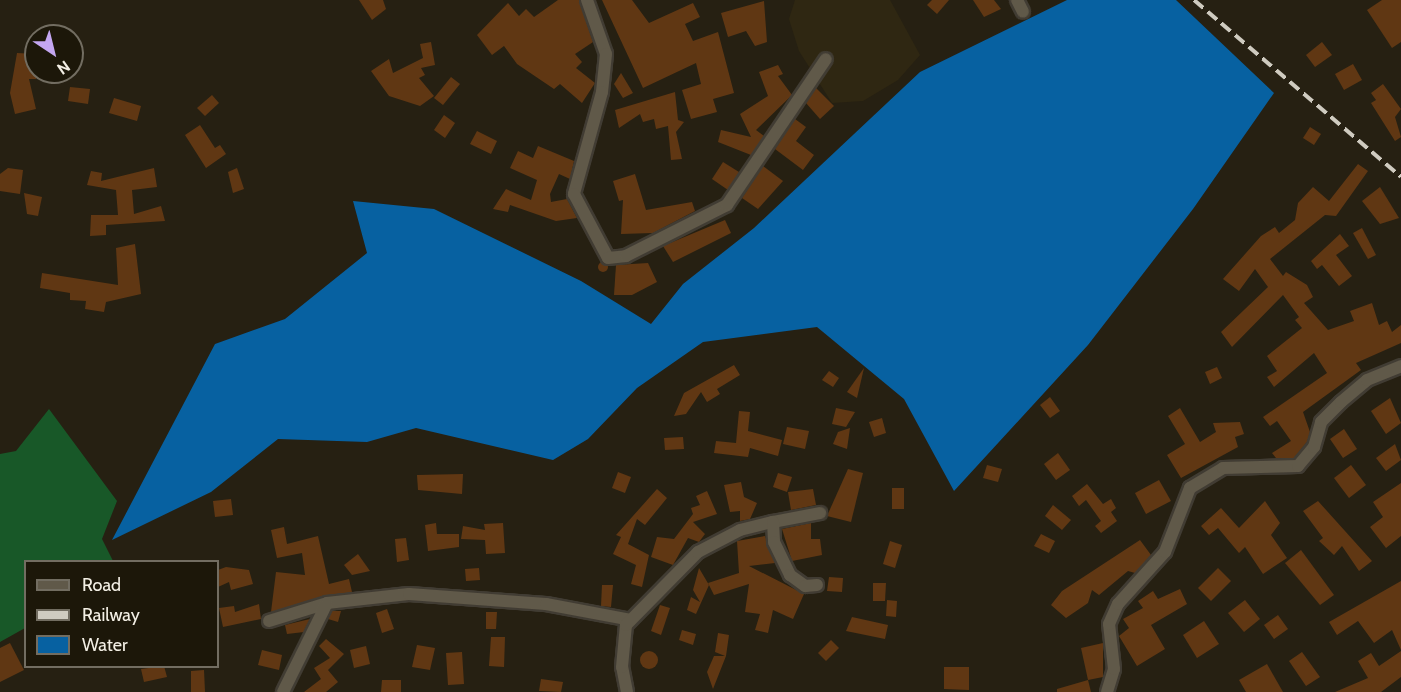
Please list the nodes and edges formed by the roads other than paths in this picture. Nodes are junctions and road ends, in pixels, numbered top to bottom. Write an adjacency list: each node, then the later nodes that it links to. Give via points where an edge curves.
1 (587, 0): 4 (street, via 606,54 602,92 574,194 608,258 633,252 727,205)
2 (1017, 0): 3 (street)
3 (1023, 12)
4 (826, 59)
5 (1401, 366): 14 (street, via 1367,380 1341,402 1321,422 1314,447 1298,466 1223,468 1190,488 1165,552 1118,604 1109,624 1114,669)
6 (820, 513): 7 (street)
7 (773, 522): 8 (street, via 774,542 789,575 805,586); 10 (street, via 740,530 698,552)
8 (817, 585)
9 (327, 603): 10 (street, via 409,594 546,604); 11 (street); 12 (street)
10 (631, 620): 13 (street, via 623,642)
11 (268, 621)
12 (283, 692)
13 (627, 692)
14 (1107, 692)

